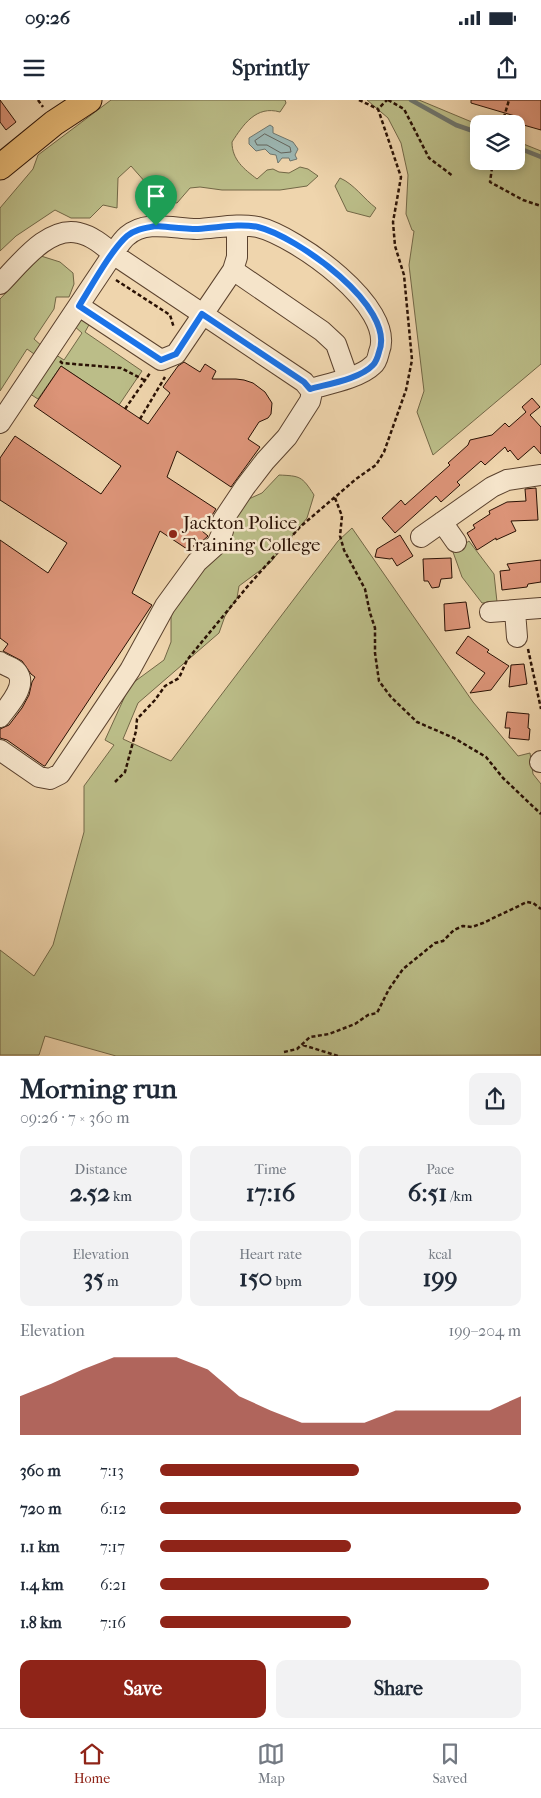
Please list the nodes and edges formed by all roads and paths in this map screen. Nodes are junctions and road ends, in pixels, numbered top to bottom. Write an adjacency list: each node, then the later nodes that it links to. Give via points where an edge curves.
1 (89, 100): 7 (main road, via 54,123)
2 (359, 100): 5 (path)
3 (387, 100): 5 (path); 9 (path, via 404,109 429,158)
4 (509, 100): 6 (path)
5 (378, 110): 28 (path, via 401,177 393,222 404,275 412,360 406,390 384,452 376,465)
6 (505, 115)
7 (0, 167)
8 (492, 170): 10 (path, via 490,182)
9 (453, 176)
10 (541, 206)
11 (237, 226): 12 (street, via 138,229 127,236); 13 (street, via 237,258); 21 (street, via 259,227 291,242 356,290 380,327 382,344 374,365)
12 (113, 254): 14 (street); 15 (street, via 78,232 58,234 34,248); 17 (street)
13 (233, 270): 17 (street); 21 (street, via 336,344)
14 (102, 271): 16 (street); 18 (path, via 170,315 174,328)
15 (0, 284)
16 (79, 306): 19 (street); 20 (street)
17 (202, 314): 18 (street); 23 (street)
18 (187, 338): 20 (street, via 176,354)
19 (47, 354): 22 (path, via 62,363 121,368); 26 (street)
20 (162, 358): 22 (path); 25 (path, via 170,367)
21 (348, 378): 23 (street)
22 (144, 380): 24 (path)
23 (310, 389): 39 (street, via 310,401 287,437 265,461 223,520 224,531 218,544 197,562 166,606 130,670 60,774 50,779 39,777)
24 (125, 409)
25 (140, 419)
26 (0, 423)
27 (541, 475): 29 (street, via 522,477 492,487)
28 (335, 498): 40 (path, via 300,527 187,660 179,678 165,686 137,719 124,772); 41 (path, via 342,516 340,536 344,550 365,589 375,628 379,681 417,722 486,756 503,778)
29 (442, 522): 30 (street); 31 (street)
30 (421, 537)
31 (456, 542)
32 (541, 608): 33 (street)
33 (515, 611): 34 (street); 35 (street)
34 (490, 612)
35 (517, 637): 37 (path, via 527,642)
36 (0, 662): 38 (street, via 16,670 20,678 18,692)
37 (541, 708)
38 (0, 717)
39 (0, 750)
40 (115, 782)
41 (541, 814)
42 (541, 909): 43 (path, via 527,902 483,923 454,930 403,969 377,1013 329,1034 310,1037)
43 (302, 1045): 44 (path); 45 (path)
44 (284, 1052)
45 (338, 1056)

